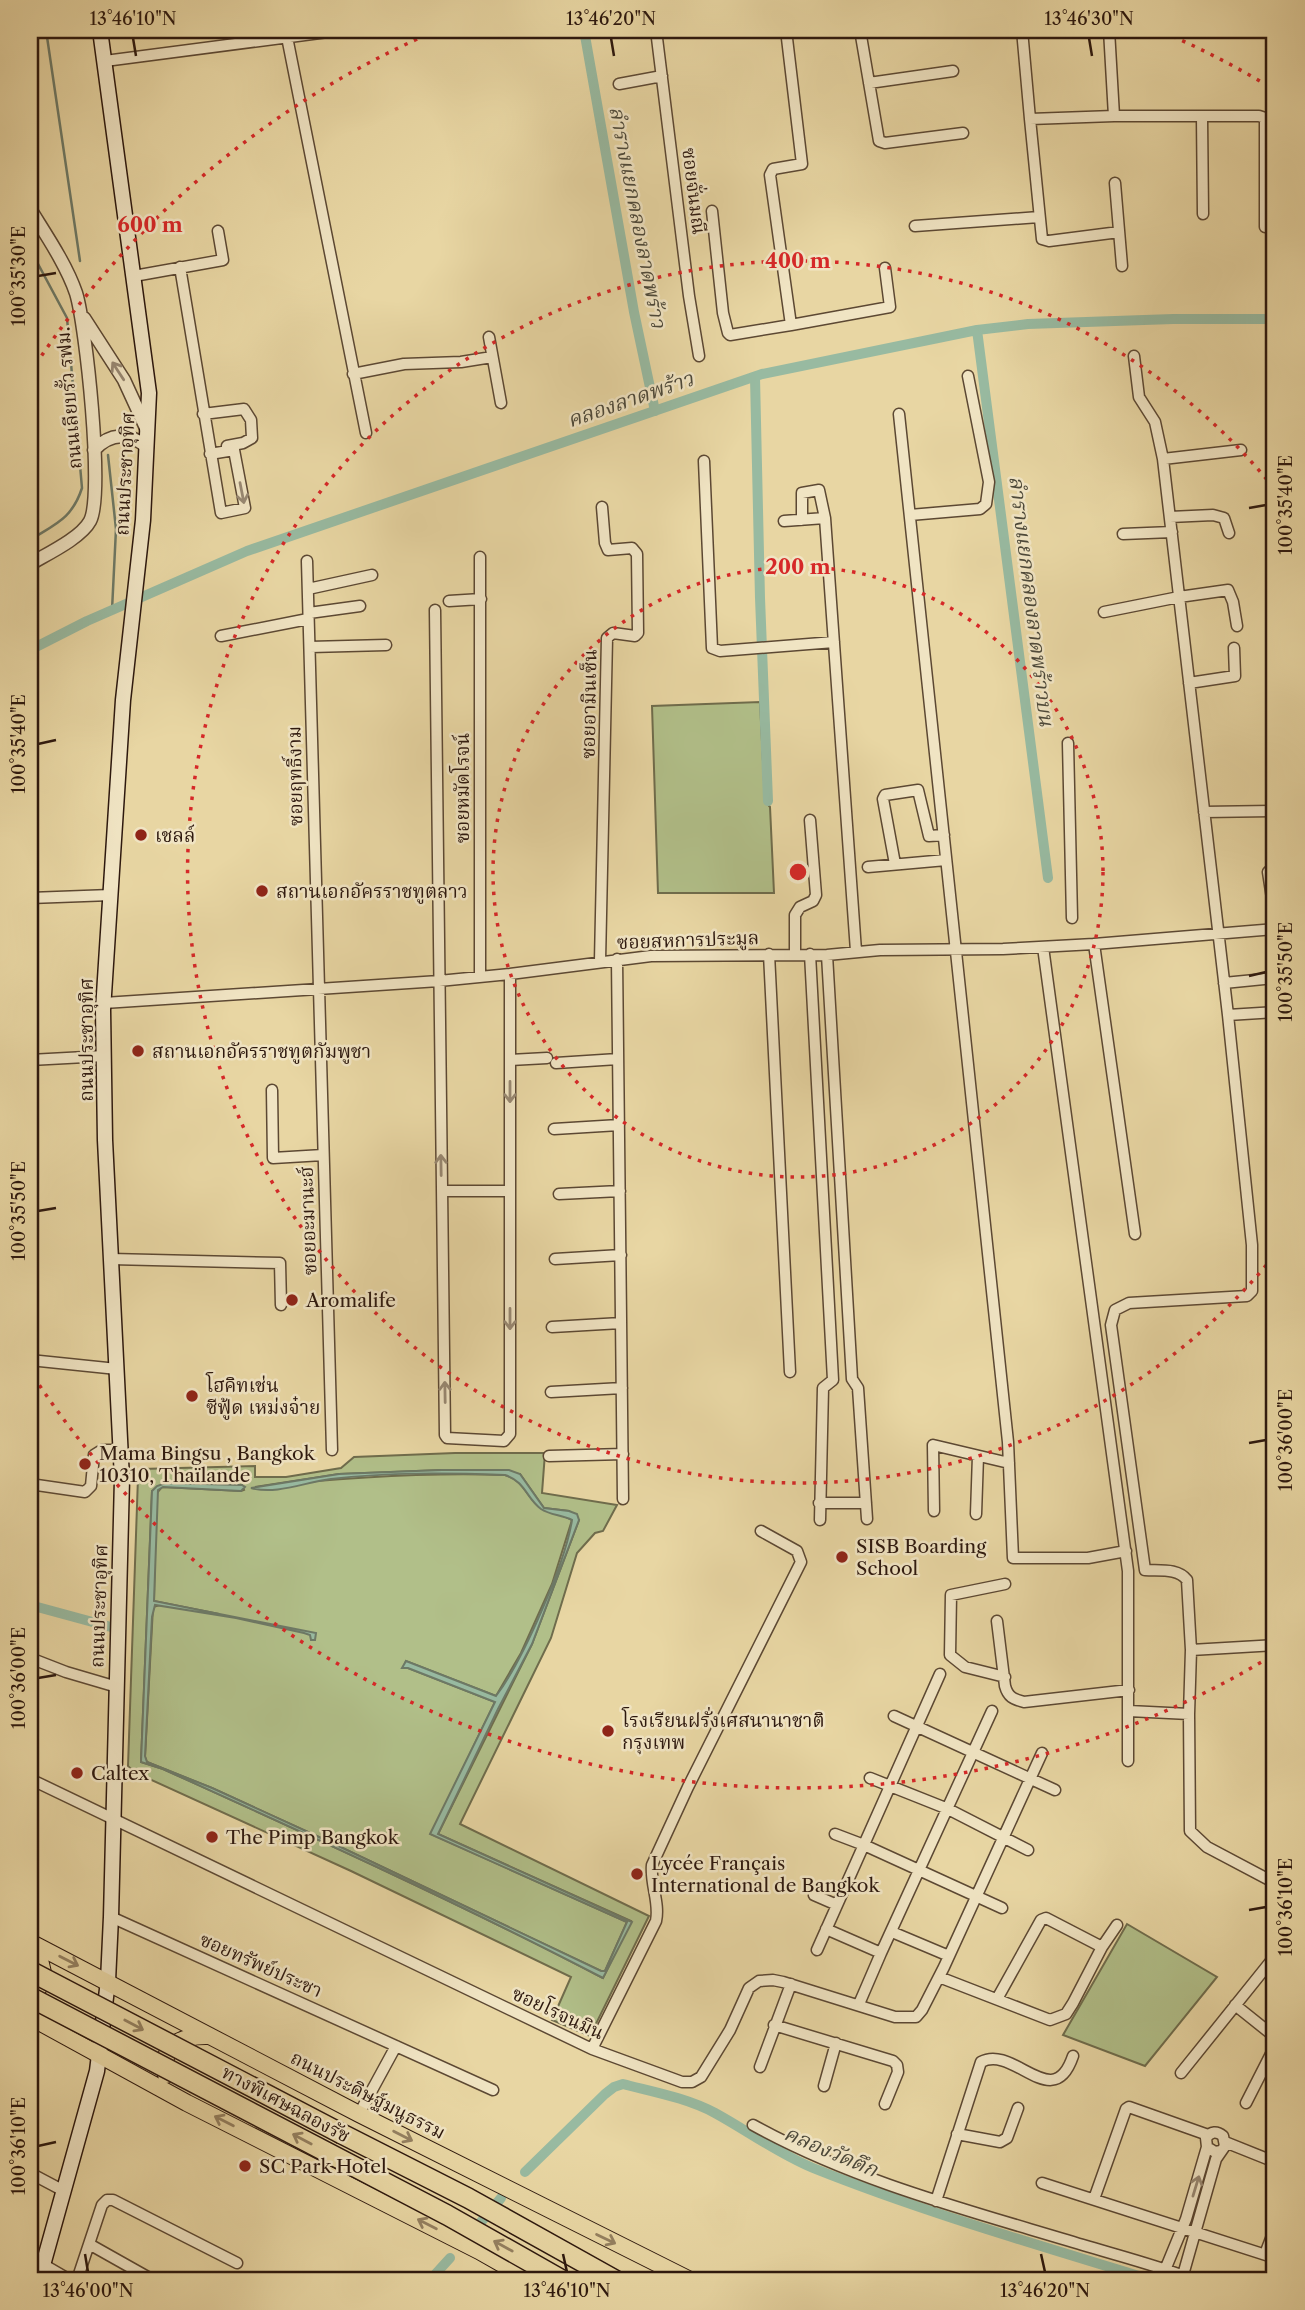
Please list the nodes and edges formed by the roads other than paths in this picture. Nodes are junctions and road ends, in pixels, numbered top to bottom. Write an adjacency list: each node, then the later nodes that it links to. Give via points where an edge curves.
1 (100, 30): 9 (main road, ถนนประชาอุทิศ)
2 (343, 30): 8 (street)
3 (656, 30): 11 (street, ซอยจั่นมณี)
4 (786, 30): 33 (street, via 802,164 772,169 770,175)
5 (860, 30): 12 (street)
6 (1022, 30): 16 (street)
7 (1109, 30): 14 (street)
8 (287, 37): 9 (street); 38 (street)
9 (105, 61): 31 (main road, ถนนประชาอุทิศ)
10 (953, 72): 12 (street)
11 (662, 76): 13 (street); 35 (street, ซอยจั่นมณี)
12 (869, 83): 17 (street, via 881,142)
13 (619, 84)
14 (1114, 116): 15 (street); 16 (street)
15 (1202, 117): 19 (street, via 1265,118); 22 (street)
16 (1030, 119): 23 (street)
17 (963, 133)
18 (1115, 183): 27 (street)
19 (1270, 184): 25 (street)
20 (30, 209): 32 (street, ถนนเลียบรั้ว รฟม., via 74,290)
21 (712, 211): 33 (street, via 728,333)
22 (1203, 214)
23 (1039, 217): 24 (street); 27 (street, via 1040,236 1046,241)
24 (915, 226)
25 (1265, 227)
26 (218, 231): 29 (street, via 223,260)
27 (1119, 232): 28 (street)
28 (1122, 266)
29 (180, 267): 31 (street); 41 (street)
30 (885, 268): 33 (street, via 890,307)
31 (134, 276): 43 (main road, ถนนประชาอุทิศ, via 149,393)
32 (82, 315): 43 (street, one-way to 32, via 124,380); 46 (street, ถนนเลียบรั้ว รฟม.)
33 (791, 325)
34 (489, 337): 37 (street)
35 (699, 356)
36 (1134, 356): 49 (street, via 1139,397 1155,422)
37 (492, 357): 38 (street, via 404,364); 40 (street)
38 (354, 374): 44 (street)
39 (968, 376): 52 (street, via 989,482 986,504 980,509)
40 (501, 403)
41 (203, 414): 48 (street); 48 (street, via 244,409 251,420 252,438)
42 (899, 414): 52 (street)
43 (147, 430): 45 (main road, ถนนประชาอุทิศ)
44 (366, 433)
45 (147, 447): 46 (street, via 138,439 120,436 106,439); 88 (main road, ถนนประชาอุทิศ)
46 (94, 450): 62 (street, ถนนเลียบรั้ว รฟม., via 96,498 89,523)
47 (1241, 450): 49 (street)
48 (209, 452): 48 (street, one-way to 48, via 234,450 245,508 221,513)
49 (1163, 459): 53 (street)
50 (704, 461): 74 (street, via 711,645 720,651)
51 (601, 507): 103 (street, ซอยอามินเซ็น, via 608,550 632,548 637,554 638,633 614,633 607,638)
52 (910, 515): 83 (street)
53 (1170, 517): 57 (street); 58 (street, via 1213,515 1224,518)
54 (825, 518): 55 (street); 55 (street, via 817,490 802,494); 74 (street)
55 (802, 520): 56 (street)
56 (784, 522)
57 (1172, 532): 59 (street); 65 (street)
58 (1229, 533)
59 (1123, 534)
60 (480, 557): 66 (street, ซอยหมัดโรจน์)
61 (307, 561): 64 (street, ซอยฤทธิ์งาม)
62 (30, 565)
63 (372, 575): 64 (street)
64 (308, 589): 71 (street, ซอยฤทธิ์งาม)
65 (1179, 597): 70 (street); 72 (street, via 1228,590); 78 (street)
66 (481, 599): 67 (street); 105 (street, ซอยหมัดโรจน์)
67 (449, 601)
68 (360, 606): 71 (street)
69 (435, 610): 107 (street)
70 (1104, 612)
71 (308, 616): 73 (street); 76 (street, ซอยฤทธิ์งาม)
72 (1237, 626)
73 (221, 636)
74 (834, 642): 97 (street)
75 (386, 645): 76 (street)
76 (310, 647): 109 (street, ซอยฤทธิ์งาม)
77 (1234, 648): 78 (street, via 1235,676)
78 (1189, 683): 80 (street)
79 (1068, 743): 90 (street)
80 (1204, 811): 81 (street); 93 (street)
81 (1275, 811)
82 (810, 820): 99 (street, via 816,895 795,915)
83 (944, 835): 84 (street); 85 (street, via 929,836 918,790 886,795)
84 (946, 860): 85 (street); 96 (street)
85 (895, 864): 87 (street)
86 (1275, 866): 91 (street, via 1268,872)
87 (868, 867)
88 (111, 895): 89 (street); 110 (main road, ถนนประชาอุทิศ)
89 (30, 898)
90 (1072, 918)
91 (1275, 918)
92 (1275, 929): 93 (street, ซอยสหการประมูล)
93 (1218, 933): 94 (street, ซอยสหการประมูล); 108 (street)
94 (1094, 944): 95 (street, ซอยสหการประมูล); 129 (street)
95 (1043, 947): 96 (street, ซอยสหการประมูล); 160 (street)
96 (956, 948): 97 (street, ซอยสหการประมูล); 150 (street)
97 (856, 951): 101 (street, ซอยสหการประมูล)
98 (769, 954): 99 (street, ซอยสหการประมูล); 102 (street, ซอยสหการประมูล); 140 (street)
99 (795, 954): 100 (street, ซอยสหการประมูล)
100 (810, 954): 101 (street, ซอยสหการประมูล); 113 (street)
101 (827, 955): 112 (street)
102 (617, 959): 103 (street, ซอยสหการประมูล); 116 (street)
103 (600, 961): 104 (street, ซอยสหการประมูล)
104 (510, 975): 105 (street, ซอยสหการประมูล); 118 (street)
105 (480, 977): 107 (street, ซอยสหการประมูล)
106 (1275, 978): 108 (street)
107 (439, 981): 109 (street, ซอยสหการประมูล); 125 (street, one-way to 107)
108 (1224, 983): 114 (street)
109 (318, 990): 110 (street, ซอยสหการประมูล); 124 (street, ซอยอะมานะฮ์)
110 (103, 1003): 115 (main road, ถนนประชาอุทิศ)
111 (1275, 1012): 114 (street)
112 (830, 1014): 113 (street); 120 (street)
113 (813, 1015): 121 (street)
114 (1228, 1015): 161 (street, via 1252,1245 1252,1291 1247,1296 1129,1303 1115,1310 1111,1325)
115 (104, 1056): 117 (street); 133 (main road, ถนนประชาอุทิศ)
116 (618, 1059): 118 (street); 122 (street)
117 (30, 1060)
118 (510, 1060): 126 (street, one-way to 126)
119 (272, 1090): 124 (street, via 273,1158)
120 (834, 1099): 121 (street); 130 (street)
121 (818, 1100): 131 (street)
122 (619, 1125): 123 (street); 127 (street)
123 (554, 1129)
124 (323, 1155): 146 (street, ซอยอะมานะฮ์)
125 (442, 1191): 126 (street); 126 (street, one-way to 125, via 510,1434 504,1441 446,1437)
126 (510, 1191)
127 (620, 1191): 128 (street); 132 (street)
128 (559, 1194)
129 (1135, 1234)
130 (843, 1246): 131 (street); 141 (street)
131 (826, 1248): 142 (street)
132 (621, 1255): 134 (street); 136 (street)
133 (111, 1259): 135 (street, via 280,1263); 139 (main road, ถนนประชาอุทิศ)
134 (555, 1259)
135 (281, 1305)
136 (621, 1322): 137 (street); 143 (street)
137 (552, 1327)
138 (30, 1360): 139 (street)
139 (117, 1369): 145 (main road, ถนนประชาอุทิศ)
140 (790, 1372)
141 (852, 1379): 142 (street); 154 (street, via 858,1388)
142 (833, 1380): 153 (street, via 823,1388)
143 (622, 1388): 144 (street); 147 (street)
144 (551, 1392)
145 (121, 1450): 151 (street, via 94,1455 91,1486 85,1492); 170 (main road, ถนนประชาอุทิศ)
146 (332, 1450)
147 (623, 1454): 148 (street); 152 (street)
148 (549, 1456)
149 (978, 1456): 150 (street); 155 (street, via 933,1445); 156 (street)
150 (1009, 1463): 160 (street, via 1013,1558 1088,1558)
151 (30, 1484)
152 (623, 1499)
153 (820, 1503): 154 (street); 158 (street)
154 (866, 1503): 157 (street)
155 (934, 1511)
156 (976, 1514)
157 (867, 1519)
158 (820, 1520)
159 (761, 1531): 222 (street, via 797,1551 801,1562 657,1853 651,1879 656,1921)
160 (1126, 1551): 162 (street)
161 (1145, 1570): 162 (street); 166 (street, via 1175,1572 1187,1580)
162 (1128, 1571): 171 (street)
163 (1005, 1584): 169 (street, via 951,1595 950,1655 965,1667)
164 (997, 1621): 169 (street)
165 (1275, 1645): 166 (street)
166 (1191, 1650): 174 (street)
167 (30, 1658): 170 (street)
168 (940, 1674): 176 (street)
169 (1005, 1677): 171 (street, via 1007,1695 1024,1702)
170 (117, 1687): 186 (main road, ถนนประชาอุทิศ)
171 (1129, 1690): 173 (street)
172 (992, 1711): 177 (street)
173 (1129, 1711): 174 (street); 179 (street)
174 (1189, 1714): 192 (street, via 1190,1831 1207,1847)
175 (894, 1716): 176 (street)
176 (917, 1726): 177 (street); 183 (street)
177 (973, 1753): 181 (street); 185 (street)
178 (1042, 1753): 181 (street)
179 (1128, 1761)
180 (870, 1778): 183 (street)
181 (1031, 1779): 184 (street); 188 (street)
182 (30, 1780): 186 (street, ซอยโรจนมิน)
183 (890, 1784): 185 (street); 189 (street)
184 (1055, 1790)
185 (948, 1809): 188 (street); 191 (street)
186 (114, 1821): 197 (main road, ถนนประชาอุทิศ); 222 (street, ซอยโรจนมิน)
187 (835, 1834): 189 (street)
188 (1005, 1837): 190 (street); 194 (street)
189 (864, 1845): 191 (street); 195 (street)
190 (1028, 1850)
191 (920, 1870): 194 (street); 200 (street)
192 (1275, 1883)
193 (814, 1895): 195 (street)
194 (978, 1896): 196 (street); 205 (street)
195 (837, 1905): 199 (street)
196 (1002, 1908)
197 (111, 1917): 209 (main road, ถนนประชาอุทิศ); 220 (street, ซอยทรัพย์ประชา)
198 (1117, 1925): 202 (street)
199 (826, 1929): 203 (street); 204 (street)
200 (892, 1932): 204 (street); 205 (street)
201 (30, 1942): 209 (main road, ถนนประดิษฐ์มนูธรรม, one-way to 209); 211 (main road, via 44,1978)
202 (1102, 1947): 212 (street, via 1066,2014 1050,2020); 212 (street, via 1055,1920 1041,1920)
203 (817, 1950)
204 (881, 1953): 213 (street)
205 (949, 1956): 208 (street)
206 (1275, 1956): 214 (street)
207 (30, 1971): 260 (highway, ทางพิเศษฉลองรัช, one-way to 260, bridge, via 468,2198)
208 (939, 1977): 212 (street); 213 (street, ซอยโรจนมิน, via 916,2017 895,2017)
209 (108, 1981): 217 (main road, ถนนประดิษฐ์มนูธรรม); 223 (main road, ถนนประชาอุทิศ)
210 (791, 1984): 213 (street, ซอยโรจนมิน); 216 (street); 222 (street, ซอยโรจนมิน, via 759,1981 749,1988 723,2042 701,2077 691,2082)
211 (30, 1997): 259 (highway, ทางพิเศษฉลองรัช, one-way to 211, bridge)
212 (997, 1999)
213 (859, 2004)
214 (1235, 2005): 218 (street); 226 (street)
215 (30, 2017): 223 (main road)
216 (774, 2025): 219 (street); 225 (street)
217 (212, 2036): 229 (main road, via 180,2040 165,2056 168,2081); 233 (main road, ถนนประดิษฐ์มนูธรรม)
218 (1275, 2037)
219 (836, 2043): 227 (street); 231 (street, via 897,2065)
220 (396, 2046): 228 (street, ซอยทรัพย์ประชา); 233 (street)
221 (1275, 2046): 230 (street)
222 (592, 2049)
223 (99, 2055): 229 (main road); 242 (main road, ถนนประชาอุทิศ)
224 (1073, 2056): 235 (street, via 1063,2077 1051,2081 993,2059 981,2062)
225 (760, 2067)
226 (1181, 2073)
227 (824, 2086)
228 (492, 2090)
229 (183, 2100): 258 (main road, one-way to 229)
230 (1246, 2103)
231 (885, 2104)
232 (1018, 2108): 235 (street, via 1007,2138 1000,2142)
233 (359, 2114): 261 (main road, ถนนประดิษฐ์มนูธรรม, one-way to 261)
234 (753, 2124): 244 (street, via 791,2146)
235 (957, 2134): 244 (street)
236 (1208, 2135): 237 (street, via 1218,2132); 238 (street); 243 (street, via 1129,2106)
237 (1223, 2146): 238 (street, via 1214,2152); 239 (street); 247 (street)
238 (1207, 2147): 245 (street, one-way to 238)
239 (1275, 2162)
240 (30, 2173): 242 (street)
241 (1042, 2183): 243 (street)
242 (64, 2191): 250 (main road, ถนนประชาอุทิศ)
243 (1094, 2199): 245 (street)
244 (936, 2201): 252 (street)
245 (1183, 2227): 247 (street); 252 (street)
246 (1275, 2228): 249 (street)
247 (1195, 2231): 249 (street); 253 (street)
248 (89, 2244): 251 (street, via 102,2205 113,2200); 256 (street); 257 (street)
249 (1270, 2256)
250 (36, 2262): 254 (main road, ถนนประชาอุทิศ); 255 (street)
251 (237, 2263)
252 (1165, 2270): 253 (street)
253 (1183, 2275): 262 (street)
254 (36, 2280)
255 (68, 2280)
256 (77, 2280)
257 (153, 2280)
258 (530, 2280)
259 (562, 2280)
260 (615, 2280)
261 (690, 2280)
262 (1195, 2280)

